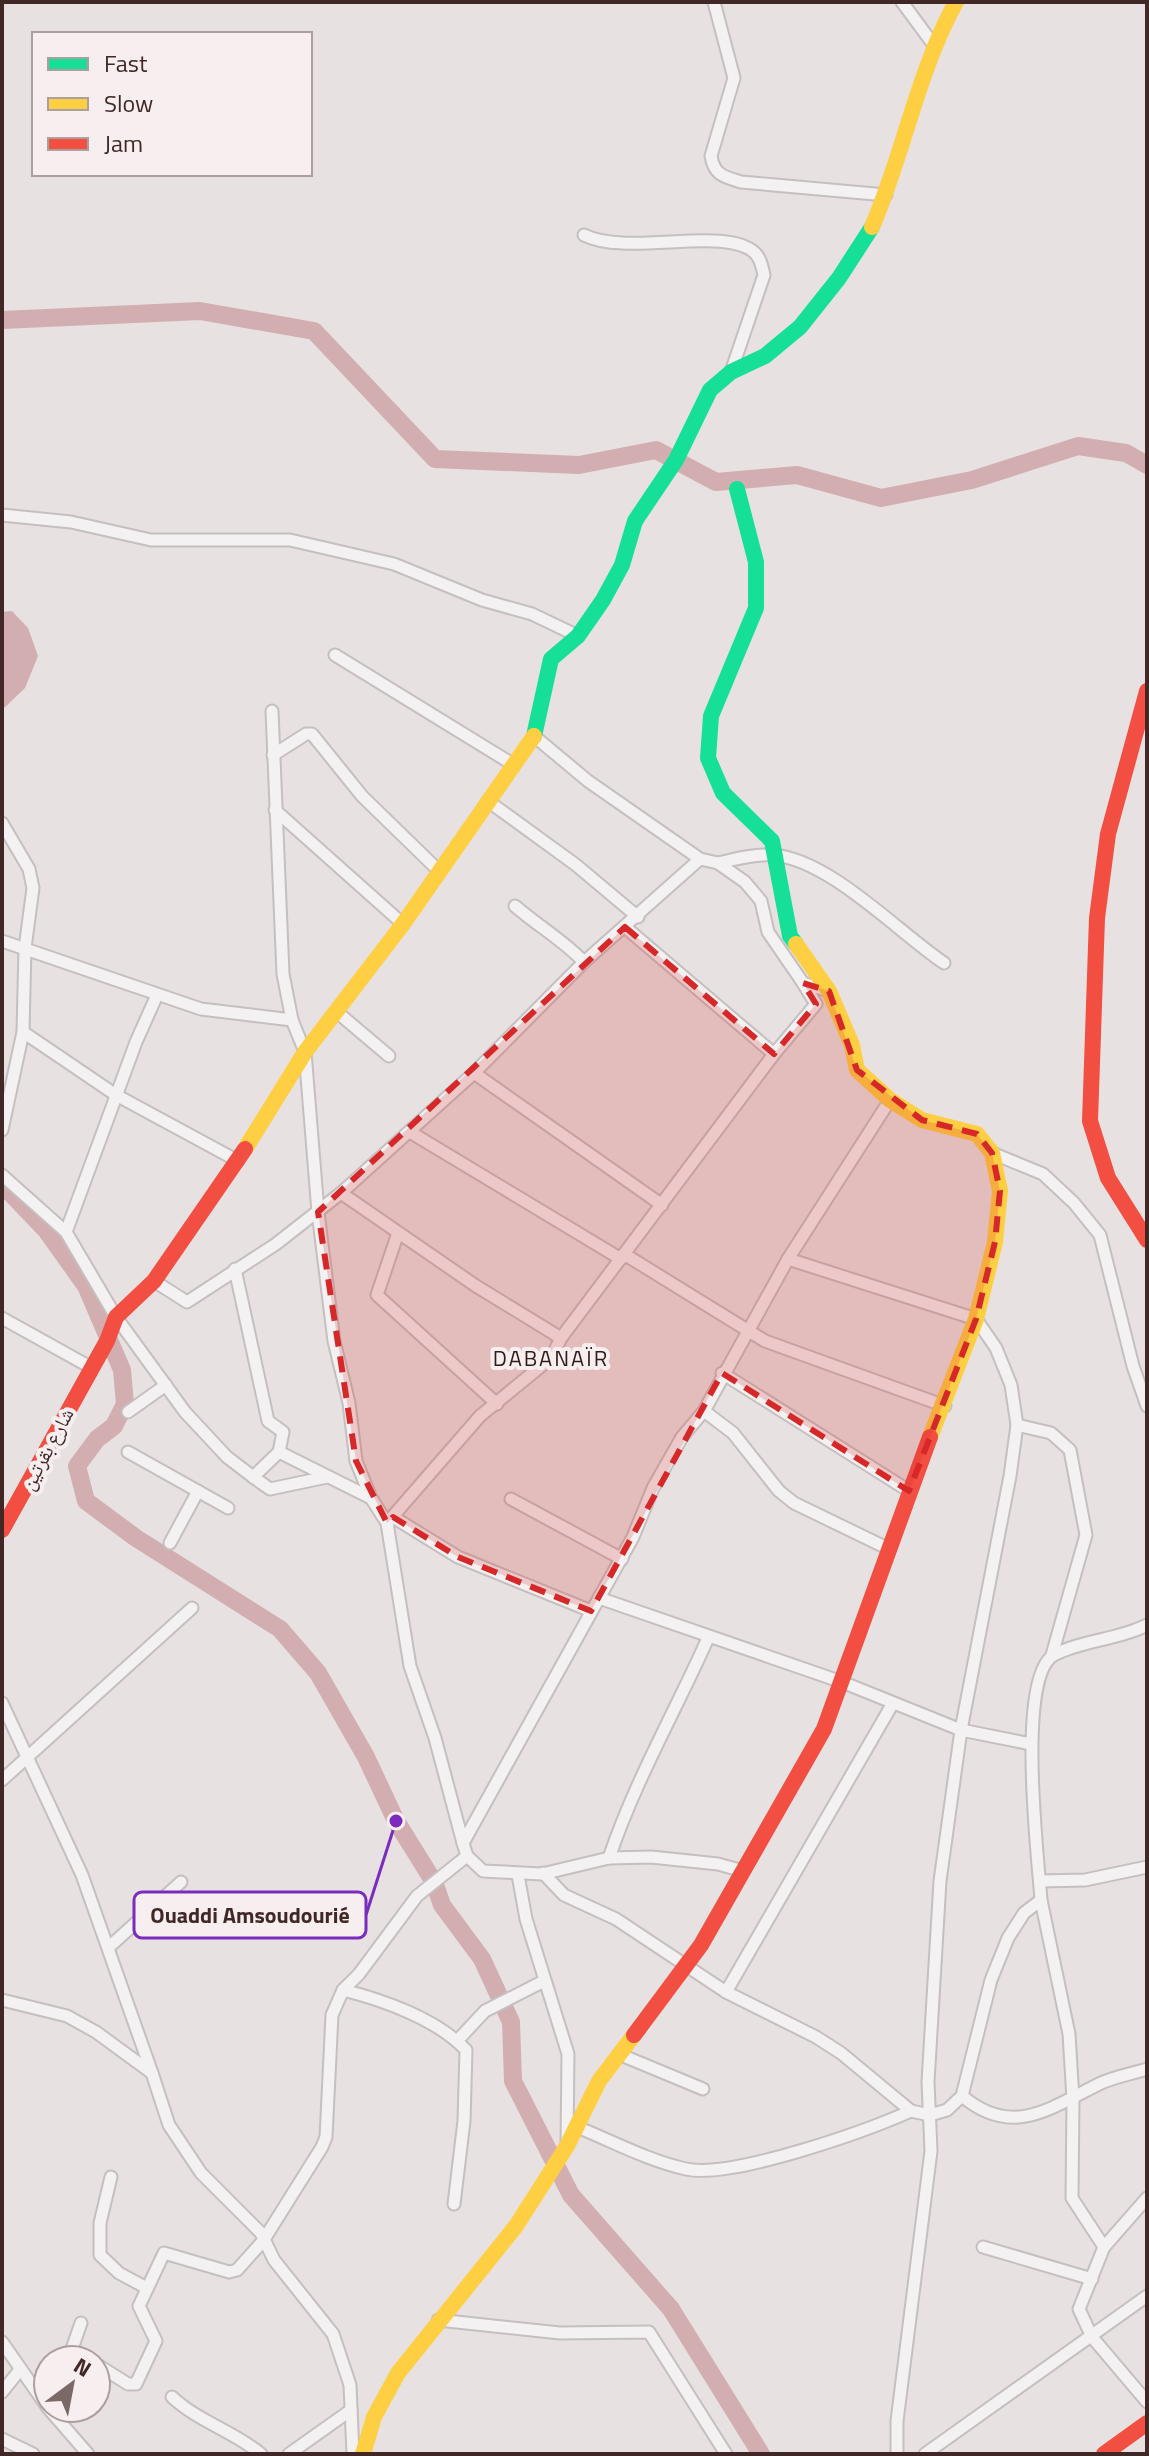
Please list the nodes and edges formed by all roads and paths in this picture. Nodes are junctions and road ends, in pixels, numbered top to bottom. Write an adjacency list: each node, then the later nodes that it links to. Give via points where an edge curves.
1 (714, 2): 5 (street, via 734,78 711,156 713,168 741,182)
2 (902, 2): 4 (street)
3 (956, 2): 4 (street)
4 (933, 44): 5 (street)
5 (886, 195): 7 (street, via 839,278 800,327 765,356)
6 (584, 235): 7 (street, via 641,245 689,241 753,251 764,275)
7 (731, 372): 10 (street, via 703,401 676,460 635,521 622,565)
8 (737, 489): 20 (street, via 753,544 756,606 750,636 719,690 705,735 712,779 749,824 772,841)
9 (2, 515): 10 (street, via 71,522 151,540 290,540 394,564)
10 (578, 636): 14 (street, via 551,659)
11 (335, 655): 16 (street)
12 (1147, 691): 54 (street, via 1108,834 1097,918 1090,1121 1108,1178)
13 (272, 711): 15 (street)
14 (534, 736): 16 (street); 21 (street, via 588,781)
15 (273, 755): 18 (street); 23 (street, via 312,734 362,796)
16 (514, 765): 17 (street)
17 (488, 801): 23 (street); 25 (street)
18 (275, 810): 26 (street); 36 (street, via 283,974)
19 (2, 823): 29 (street, via 29,869 33,888)
20 (774, 855): 22 (street); 31 (street, via 796,860 842,885); 33 (street, via 790,936)
21 (700, 859): 22 (street); 25 (street)
22 (718, 863): 32 (street, via 761,901 768,932)
23 (438, 870): 26 (street)
24 (515, 906): 30 (street, via 561,938)
25 (638, 917): 27 (street)
26 (403, 924): 35 (street)
27 (625, 927): 30 (street); 39 (street)
28 (2, 941): 29 (street)
29 (25, 948): 34 (street); 37 (street)
30 (584, 962): 41 (street)
31 (944, 963)
32 (803, 983): 33 (street); 39 (street, via 816,1004)
33 (829, 991): 43 (street, via 857,1070)
34 (157, 995): 36 (street, via 201,1009); 42 (street)
35 (337, 1012): 38 (street); 40 (street)
36 (292, 1020): 38 (street)
37 (23, 1032): 42 (street); 44 (street)
38 (305, 1052): 47 (street); 51 (street)
39 (774, 1054): 50 (street)
40 (389, 1056)
41 (474, 1073): 45 (street); 50 (street)
42 (116, 1095): 47 (street); 52 (street)
43 (890, 1100): 46 (street, via 922,1120 977,1134); 56 (street)
44 (2, 1130)
45 (410, 1132): 49 (street); 55 (street)
46 (992, 1153): 61 (street, via 999,1216); 69 (street, via 1043,1174 1100,1235)
47 (238, 1161): 58 (street)
48 (2, 1175): 52 (street)
49 (341, 1193): 51 (street); 53 (street)
50 (662, 1205): 55 (street)
51 (318, 1212): 57 (street); 79 (street, via 356,1461)
52 (66, 1232): 59 (street)
53 (398, 1233): 63 (street); 67 (street, via 377,1295)
54 (1147, 1240)
55 (622, 1257): 62 (street); 63 (street)
56 (788, 1259): 61 (street); 62 (street)
57 (235, 1269): 58 (street, via 187,1302); 74 (street, via 268,1421 283,1432)
58 (154, 1281): 59 (street)
59 (116, 1317): 64 (street, شارع بقرتين); 66 (street)
60 (2, 1318): 64 (street)
61 (976, 1319): 68 (street); 72 (street, via 996,1348 1011,1385)
62 (746, 1330): 65 (street); 68 (street)
63 (561, 1338): 67 (street, via 551,1358)
64 (92, 1368): 83 (street, شارع بقرتين)
65 (722, 1373): 70 (street); 78 (street)
66 (166, 1385): 71 (street); 75 (street, via 203,1434)
67 (497, 1404): 82 (street)
68 (945, 1406): 78 (street)
69 (1147, 1406)
70 (704, 1411): 85 (street, via 733,1433 794,1503); 86 (street, via 653,1488)
71 (128, 1412)
72 (1017, 1425): 92 (street, via 1051,1433 1070,1450 1086,1535); 96 (street)
73 (128, 1452): 77 (street)
74 (279, 1452): 75 (street); 76 (street)
75 (253, 1477): 76 (street, via 270,1489)
76 (329, 1477): 79 (street)
77 (198, 1491): 81 (street); 84 (street)
78 (909, 1491): 85 (street)
79 (371, 1498): 82 (street)
80 (511, 1499): 86 (street)
81 (228, 1508)
82 (390, 1520): 89 (street, via 458,1557); 100 (street, via 410,1666)
83 (2, 1530)
84 (170, 1543)
85 (889, 1549): 93 (street)
86 (622, 1559): 87 (street)
87 (599, 1598): 89 (street); 91 (street)
88 (192, 1608): 98 (street)
89 (591, 1611): 100 (street)
90 (1147, 1625): 92 (street)
91 (708, 1638): 93 (street); 102 (street, via 635,1786)
92 (1052, 1655): 97 (street, via 1036,1682)
93 (842, 1682): 95 (street); 104 (street, via 824,1729)
94 (2, 1703): 98 (street)
95 (893, 1703): 96 (street); 114 (street)
96 (961, 1730): 97 (street); 124 (street, via 940,1881)
97 (1031, 1744): 107 (street)
98 (27, 1756): 99 (street); 110 (street)
99 (2, 1780)
100 (463, 1843): 101 (street)
101 (467, 1856): 106 (street, via 483,1871); 113 (street, via 417,1896)
102 (609, 1858): 104 (street, via 685,1859); 105 (street)
103 (1146, 1864): 107 (street, via 1085,1880)
104 (743, 1871): 111 (street, via 701,1945)
105 (543, 1873): 106 (street); 111 (street, via 564,1895 616,1919)
106 (518, 1875): 112 (street)
107 (1040, 1881): 109 (street)
108 (181, 1882): 110 (street)
109 (1041, 1900): 121 (street, via 1024,1913 1008,1938 991,1980); 122 (street, via 1069,2034)
110 (109, 1947): 119 (street)
111 (685, 1962): 114 (street); 117 (street)
112 (544, 1981): 116 (street, via 485,2011); 126 (street, via 568,2054)
113 (343, 1990): 116 (street, via 371,1997); 130 (street, via 332,2015 326,2137)
114 (726, 1992): 123 (street, via 841,2053)
115 (2, 2000): 119 (street, via 67,2016)
116 (457, 2041): 129 (street, via 466,2050)
117 (621, 2055): 120 (street); 125 (street, via 599,2081)
118 (1147, 2069): 122 (street, via 1101,2083)
119 (152, 2073): 130 (street, via 169,2125 189,2156)
120 (703, 2089)
121 (962, 2096): 122 (street, via 1001,2118 1032,2115); 124 (street, via 947,2110)
122 (1073, 2099): 132 (street, via 1072,2198)
123 (911, 2111): 124 (street); 125 (street, via 816,2146 697,2170)
124 (930, 2115): 158 (street, via 931,2151)
125 (577, 2127): 126 (street)
126 (567, 2146): 136 (street, via 516,2226)
127 (111, 2177): 134 (street, via 100,2223 100,2255)
128 (1147, 2198): 132 (street)
129 (454, 2204)
130 (263, 2241): 134 (street, via 229,2272 164,2253); 147 (street, via 333,2334 350,2385)
131 (983, 2247): 133 (street)
132 (1104, 2247): 133 (street)
133 (1092, 2279): 138 (street, via 1079,2309)
134 (145, 2287): 142 (street, via 140,2312 156,2341 136,2384)
135 (1147, 2296): 138 (street)
136 (437, 2320): 156 (street, via 398,2373 374,2417); 157 (street, via 560,2333 649,2332)
137 (81, 2323): 140 (street)
138 (1092, 2337): 146 (street); 159 (street)
139 (2, 2342): 141 (street)
140 (74, 2344)
141 (19, 2371): 143 (street); 144 (street)
142 (112, 2374)
143 (32, 2388)
144 (2, 2392)
145 (172, 2397): 153 (street, via 203,2422 241,2438)
146 (1147, 2402)
147 (351, 2410): 154 (street); 155 (street)
148 (1147, 2423): 160 (street)
149 (62, 2424): 152 (street)
150 (2, 2439): 151 (street)
151 (33, 2454)
152 (88, 2454)
153 (261, 2454)
154 (289, 2454)
155 (353, 2454)
156 (363, 2454)
157 (726, 2454)
158 (897, 2454)
159 (925, 2454)
160 (1104, 2454)

